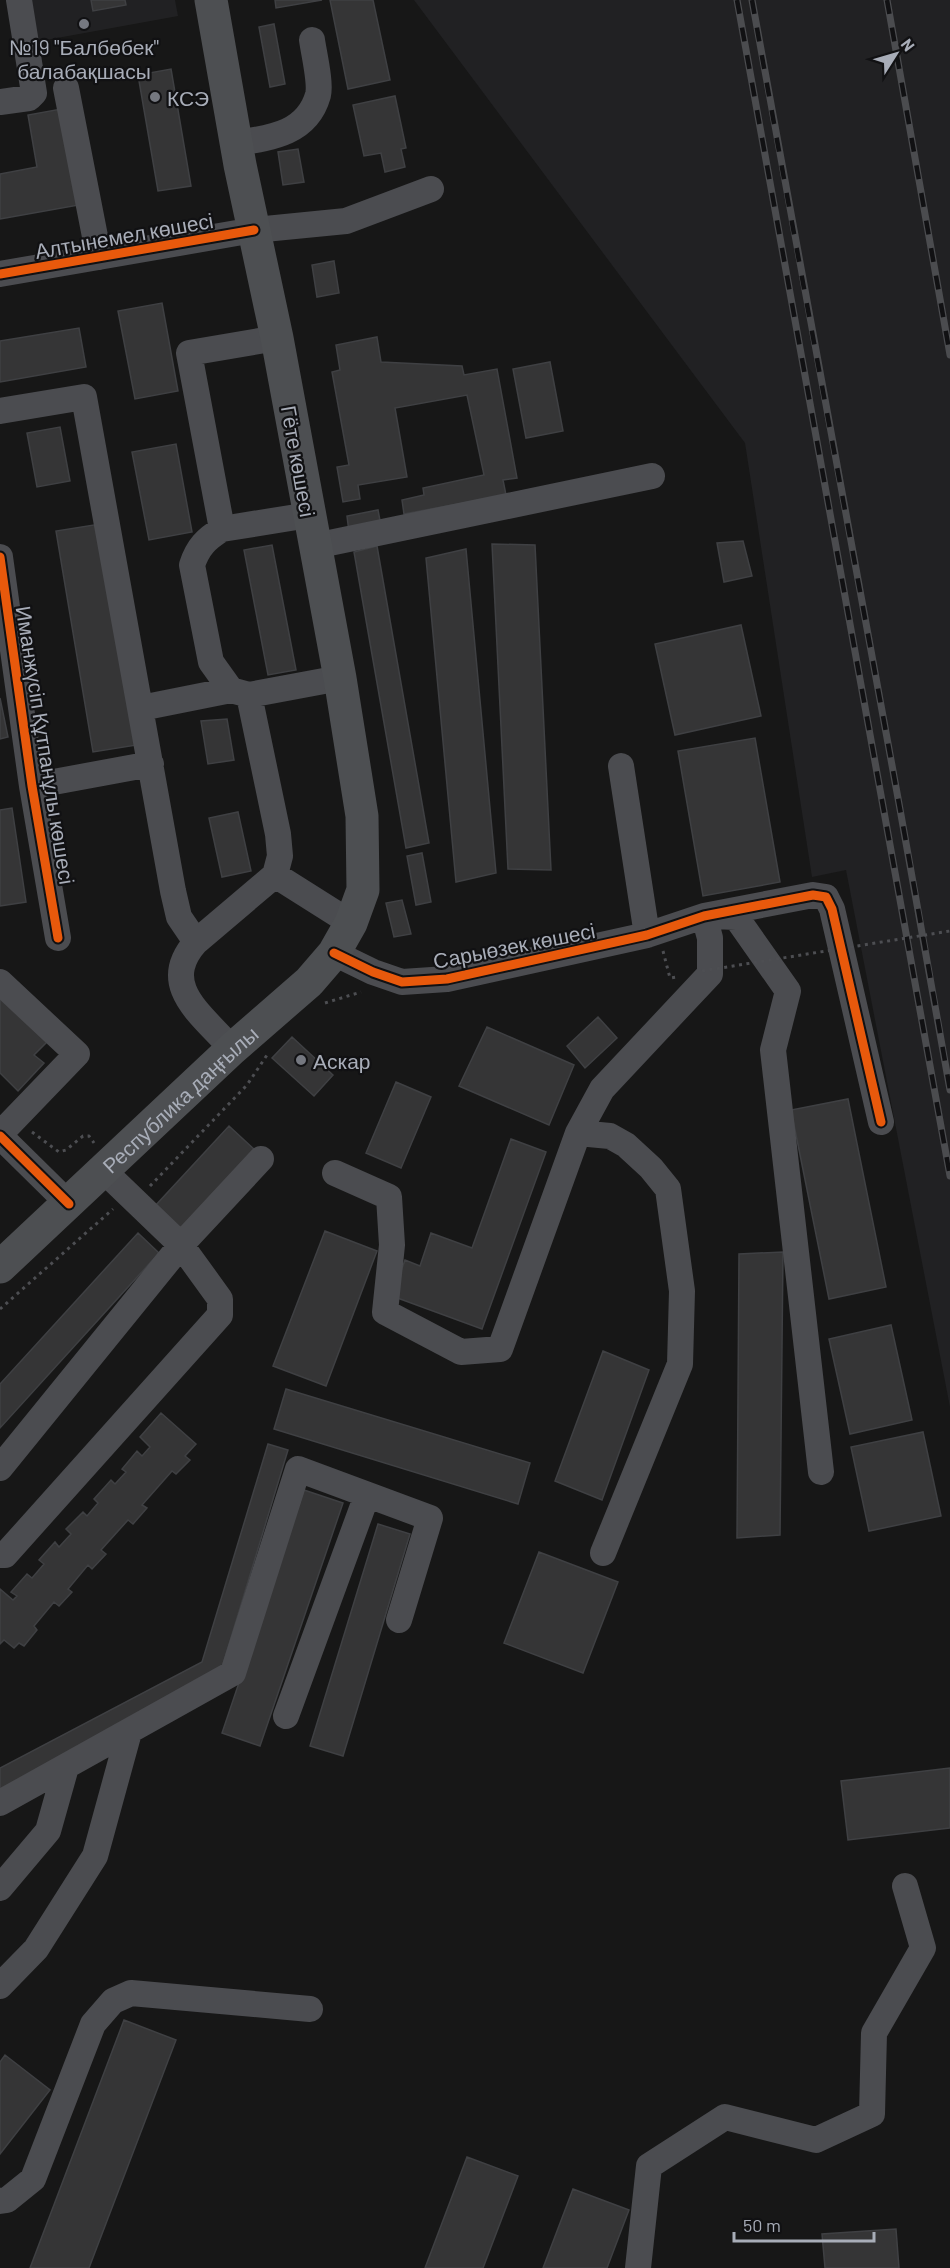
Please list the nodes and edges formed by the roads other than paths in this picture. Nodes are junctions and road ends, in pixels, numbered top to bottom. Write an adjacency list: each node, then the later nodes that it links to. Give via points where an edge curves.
1 (19, 0): 5 (street, via 34,93 29,98)
2 (211, 0): 6 (main road, Гёте көшесі)
3 (312, 40): 6 (street, via 318,94 306,120 282,136)
4 (66, 87): 9 (street)
5 (0, 102)
6 (236, 143): 8 (main road, Гёте көшесі)
7 (430, 189): 8 (street, Алтынемел көшесі, via 346,221)
8 (254, 230): 9 (street, Алтынемел көшесі); 11 (main road, Гёте көшесі)
9 (99, 256): 10 (street, Алтынемел көшесі)
10 (0, 274)
11 (278, 338): 14 (street, via 189,353); 15 (main road, Гёте көшесі)
12 (0, 411): 19 (street, via 84,397)
13 (652, 476): 15 (street)
14 (222, 529): 15 (street); 18 (street, via 206,538 192,565 211,662)
15 (312, 530): 17 (main road, Гёте көшесі)
16 (0, 557): 22 (street, Иманжүсіп Құтпанұлы көшесі)
17 (340, 678): 18 (street); 25 (main road, Гёте көшесі, via 362,816 363,890)
18 (240, 693): 19 (street); 23 (street, via 278,834 280,856)
19 (141, 708): 20 (street)
20 (151, 764): 22 (street); 28 (street, via 179,917)
21 (621, 766): 27 (street)
22 (32, 786): 26 (street, Иманжүсіп Құтпанұлы көшесі)
23 (275, 875): 25 (street); 28 (street)
24 (704, 916): 27 (street, Сарыөзек көшесі); 32 (street, via 813,895 826,897); 33 (street, via 710,938 710,974 602,1089); 42 (street, via 736,917 788,991 773,1050)
25 (351, 923): 29 (main road, Республика даңғылы)
26 (58, 938)
27 (655, 941): 29 (street, Сарыөзек көшесі, via 447,980 402,982)
28 (196, 942): 31 (street, via 186,953 178,973 182,991)
29 (334, 952): 31 (main road, Республика даңғылы, via 309,982)
30 (0, 982): 34 (street, via 77,1054)
31 (232, 1049): 36 (main road, Республика даңғылы)
32 (881, 1122)
33 (578, 1133): 37 (street, via 500,1349 461,1352 385,1312 392,1245 389,1197); 44 (street, via 610,1137 626,1145 668,1189 682,1291 680,1365)
34 (0, 1135): 38 (street)
35 (261, 1160): 39 (street)
36 (104, 1172): 38 (main road, Республика даңғылы); 39 (street)
37 (335, 1173)
38 (69, 1204): 40 (main road, Республика даңғылы)
39 (181, 1245): 41 (street); 45 (street, via 220,1299 220,1315 5,1555)
40 (0, 1267)
41 (0, 1468)
42 (821, 1472)
43 (367, 1495): 46 (street, via 430,1518); 47 (street); 48 (street, via 298,1469 233,1672)
44 (603, 1553)
45 (0, 1554)
46 (399, 1620)
47 (286, 1716)
48 (129, 1732): 49 (street); 53 (street, via 95,1856 36,1950)
49 (66, 1767): 50 (street); 52 (street, via 48,1831)
50 (0, 1803)
51 (905, 1886): 56 (street, via 923,1948 874,2033 872,2114 816,2140 725,2116 649,2166)
52 (0, 1888)
53 (4, 1972)
54 (310, 2009): 55 (street, via 131,1994 113,2001 93,2024 33,2179 7,2200)
55 (0, 2201)
56 (638, 2268)

